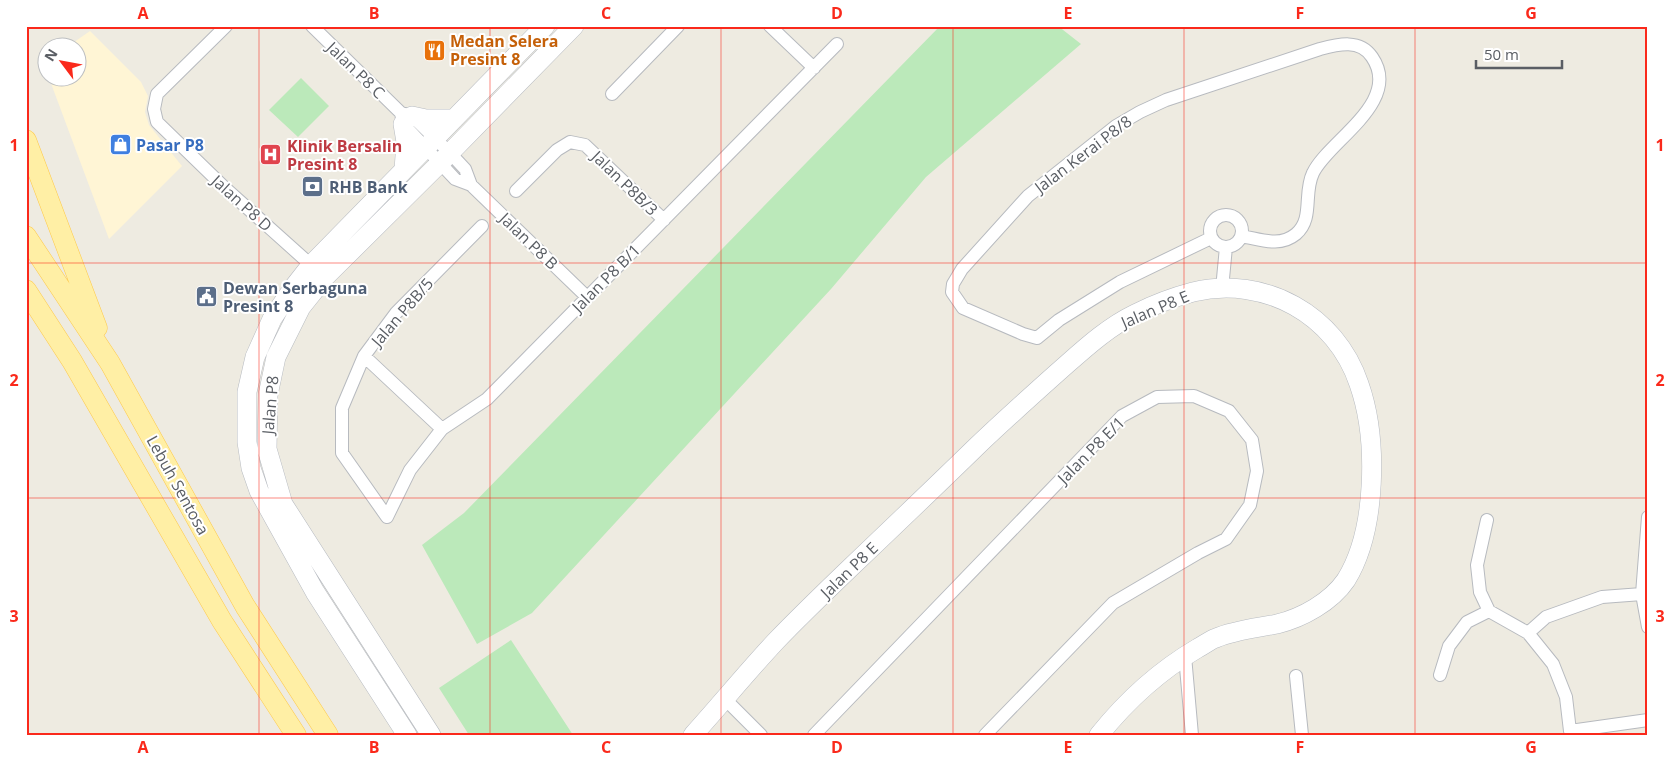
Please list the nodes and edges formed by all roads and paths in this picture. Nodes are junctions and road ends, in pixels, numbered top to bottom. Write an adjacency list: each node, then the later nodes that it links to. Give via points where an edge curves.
1 (226, 26): 23 (street, Jalan P8 D, via 157,94 154,109 157,122)
2 (312, 26): 10 (street, Jalan P8 C)
3 (545, 26): 11 (street, Jalan P8)
4 (574, 26): 14 (street, Jalan P8)
5 (678, 26): 9 (street)
6 (770, 26): 8 (street)
7 (837, 44): 8 (street, Jalan P8 B/1)
8 (814, 68): 17 (street, Jalan P8 B/1)
9 (612, 94)
10 (405, 117): 11 (street); 13 (street, Jalan P8 C); 15 (street)
11 (454, 119): 13 (street, Jalan P8)
12 (26, 140): 30 (main road)
13 (430, 143): 14 (street, Jalan P8 C); 15 (street, Jalan P8)
14 (445, 158): 26 (street, Jalan P8 B, via 465,168 471,185); 49 (street, Jalan P8, via 325,277 301,307 276,358 268,395 267,449 283,504)
15 (404, 170): 23 (street, Jalan P8)
16 (516, 191): 17 (street, Jalan P8B/3, via 557,150 570,142 585,145)
17 (664, 220): 26 (street, Jalan P8 B/1)
18 (482, 226): 28 (street, Jalan P8B/5, via 396,313)
19 (26, 236): 30 (main road, Lebuh Sentosa)
20 (1241, 236): 21 (street, via 1241,224 1232,215 1225,214 1210,225); 21 (street, Jalan Kerai P8/8, via 1273,243 1285,241 1304,224 1309,183 1315,169 1357,124 1374,99 1379,70 1367,50 1353,44 1320,49 1216,82 1140,112 1116,126 1028,196 962,269 952,292 963,308 1037,338 1058,320 1120,282); 22 (street, via 1238,242)
21 (1211, 238): 22 (street)
22 (1226, 247): 24 (street)
23 (311, 265): 48 (street, Jalan P8, via 272,319 255,357 247,392 247,442 251,468 259,491 315,592)
24 (1222, 289): 39 (street, Jalan P8 E, via 1256,290 1292,304 1326,329 1343,350 1363,394 1372,458 1370,498 1367,525 1357,554 1346,580 1332,596 1312,610 1281,623 1216,638); 42 (street, Jalan P8 E, via 1194,292 1164,302 1133,315 1092,342 1004,420 840,578 778,639)
25 (26, 290): 29 (main road, Lebuh Sentosa)
26 (587, 298): 31 (street, Jalan P8 B/1, via 487,399)
27 (26, 317): 29 (main road)
28 (364, 356): 31 (street); 32 (street, Jalan P8B/5, via 342,408 342,453)
29 (72, 361): 46 (main road, Lebuh Sentosa, via 222,621)
30 (110, 363): 47 (main road, Lebuh Sentosa, via 245,606)
31 (442, 429): 32 (street, Jalan P8 B/1, via 410,470)
32 (387, 517)
33 (1648, 517): 35 (street)
34 (1487, 520): 36 (street, via 1476,565 1480,592)
35 (1642, 594): 37 (street); 38 (street, via 1602,598 1546,617)
36 (1489, 610): 38 (street); 40 (street, via 1467,622 1449,646)
37 (1648, 628)
38 (1528, 633): 45 (street, via 1553,664 1566,697)
39 (1185, 656): 53 (street, Jalan P8 E, via 1146,684); 54 (street)
40 (1440, 675)
41 (1296, 676): 55 (street)
42 (726, 699): 50 (street, Jalan P8 E); 51 (street)
43 (1648, 720): 45 (street)
44 (994, 732): 52 (street, Jalan P8 E/1, via 1113,603 1226,539 1250,505 1256,470 1252,440 1229,411 1194,396 1157,397 1122,416)
45 (1567, 733)
46 (296, 735)
47 (328, 735)
48 (407, 735)
49 (431, 735)
50 (693, 735)
51 (762, 735)
52 (814, 735)
53 (1099, 735)
54 (1192, 735)
55 (1302, 735)

